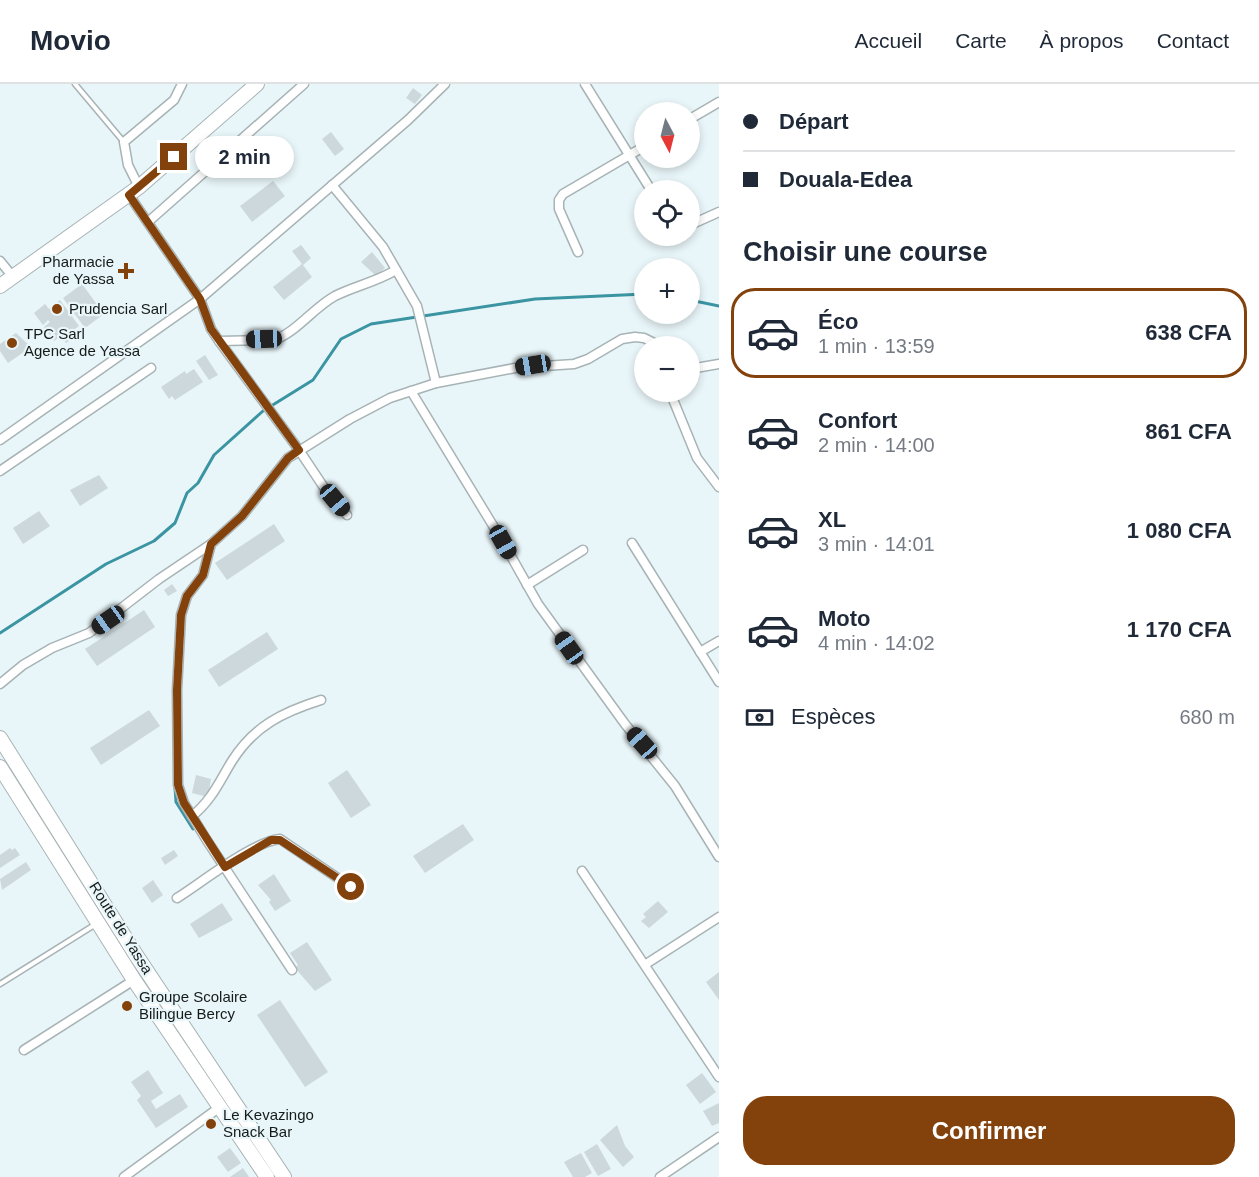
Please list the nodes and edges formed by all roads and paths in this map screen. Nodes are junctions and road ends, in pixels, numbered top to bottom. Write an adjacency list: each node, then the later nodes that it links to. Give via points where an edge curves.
1 (75, 84): 9 (lane)
2 (182, 84): 9 (street, via 174,100)
3 (257, 84): 14 (main road)
4 (304, 84): 17 (street)
5 (445, 84): 13 (street)
6 (585, 84): 11 (street)
7 (719, 102): 8 (street)
8 (700, 113)
9 (124, 141): 14 (street)
10 (634, 152): 11 (street)
11 (629, 155): 12 (street); 18 (street, via 559,200)
12 (645, 180)
13 (332, 185): 20 (street, via 383,247); 23 (street)
14 (134, 191): 17 (street); 21 (main road)
15 (719, 212): 16 (street)
16 (700, 221)
17 (148, 222): 23 (street)
18 (578, 252)
19 (0, 261): 21 (street)
20 (396, 270): 25 (street, via 320,306 283,337); 29 (street, via 420,316)
21 (13, 277): 22 (main road)
22 (0, 286)
23 (200, 299): 25 (street); 32 (street)
24 (634, 337): 29 (street, via 622,339 574,364 533,365)
25 (219, 341): 33 (street)
26 (719, 364): 27 (street)
27 (700, 367)
28 (151, 368): 34 (street)
29 (436, 383): 30 (street)
30 (411, 391): 33 (street, via 360,414); 40 (street)
31 (674, 402): 35 (street, via 697,458)
32 (0, 440)
33 (299, 450): 36 (street); 38 (street, via 288,458 242,516)
34 (0, 471)
35 (719, 487)
36 (347, 515)
37 (632, 543): 42 (street)
38 (211, 544): 44 (street, via 89,633 52,648); 48 (street, via 203,575 187,596 181,615 178,785)
39 (583, 550): 40 (street)
40 (527, 585): 49 (street, via 569,648 675,786)
41 (719, 641): 42 (street)
42 (700, 652): 43 (street)
43 (719, 682)
44 (0, 684)
45 (321, 700): 48 (street, via 259,727 231,762 208,804)
46 (0, 738): 56 (main road, Route de Yassa)
47 (0, 767): 55 (main road, Route de Yassa)
48 (192, 816): 50 (street)
49 (719, 857)
50 (225, 867): 52 (street, via 271,840 280,840); 53 (street); 59 (street)
51 (582, 871): 58 (street)
52 (351, 887)
53 (177, 898)
54 (719, 917): 58 (street)
55 (98, 923): 57 (main road, Route de Yassa); 61 (lane)
56 (123, 932): 57 (main road); 68 (main road, Route de Yassa)
57 (108, 940): 60 (main road, Route de Yassa)
58 (646, 964): 63 (street)
59 (292, 970)
60 (134, 980): 62 (street); 64 (main road, Route de Yassa)
61 (0, 984)
62 (24, 1050)
63 (719, 1077)
64 (220, 1107): 66 (street); 67 (main road, Route de Yassa)
65 (719, 1137): 69 (street)
66 (124, 1177)
67 (267, 1177)
68 (284, 1177)
69 (660, 1177)

